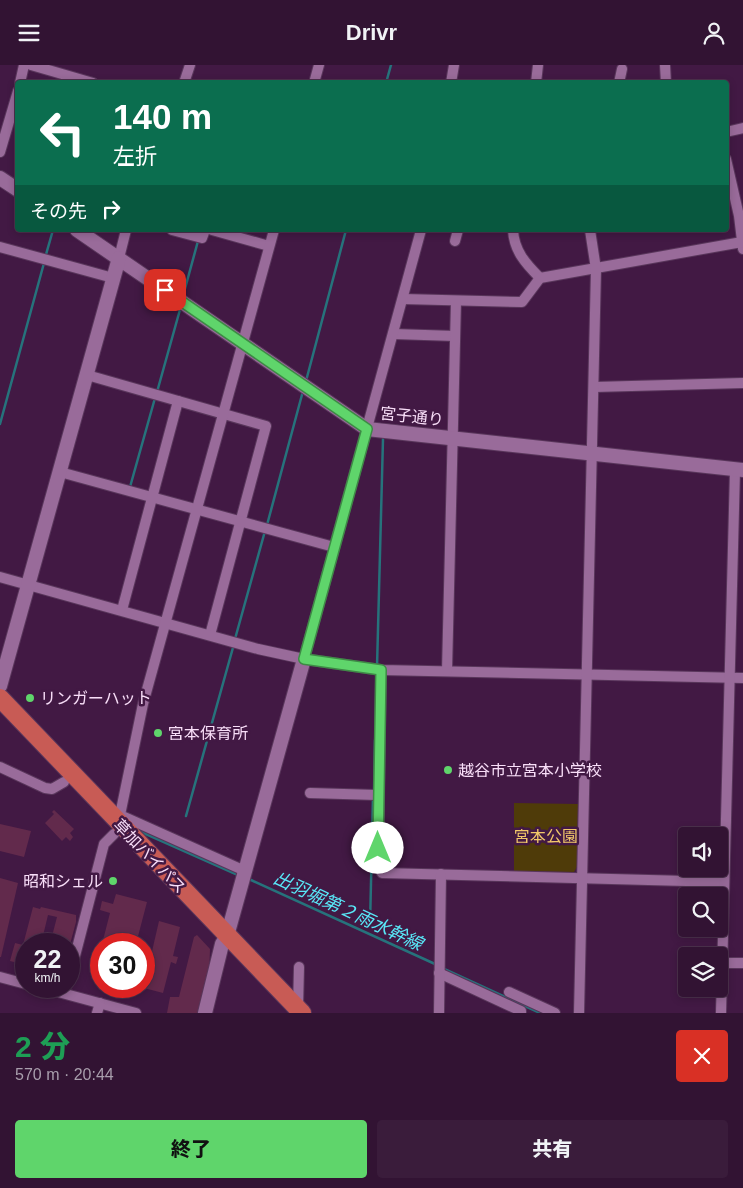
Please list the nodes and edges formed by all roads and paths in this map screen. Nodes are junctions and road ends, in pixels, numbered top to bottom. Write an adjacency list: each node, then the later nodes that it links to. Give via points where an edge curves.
1 (24, 65): 9 (street)
2 (31, 65): 10 (street)
3 (190, 65): 11 (street)
4 (319, 65): 12 (street)
5 (454, 65): 13 (street)
6 (538, 65): 14 (street)
7 (665, 65): 16 (street)
8 (622, 69): 15 (street)
9 (21, 80)
10 (83, 80)
11 (185, 80)
12 (315, 80)
13 (452, 80)
14 (536, 80)
15 (620, 80)
16 (666, 80)
17 (15, 101): 20 (street)
18 (743, 128): 19 (street)
19 (729, 129)
20 (0, 151)
21 (729, 172): 24 (street)
22 (0, 178): 23 (street)
23 (15, 188)
24 (742, 230): 36 (street)
25 (80, 232): 40 (street, 宮子通り)
26 (125, 232): 40 (street)
27 (180, 232): 28 (street, via 202,238)
28 (204, 232)
29 (219, 232): 37 (street)
30 (273, 232): 37 (street)
31 (421, 232): 44 (street)
32 (457, 232): 35 (street)
33 (513, 232): 43 (street, via 522,260)
34 (590, 232): 41 (street)
35 (455, 241)
36 (742, 242): 39 (street); 41 (street)
37 (269, 246): 48 (street)
38 (0, 247): 42 (street)
39 (743, 249)
40 (118, 258): 42 (street); 48 (street, 宮子通り)
41 (596, 269): 43 (street); 51 (street)
42 (113, 278): 49 (street)
43 (540, 279): 45 (street, via 522,302)
44 (404, 299): 45 (street); 46 (street)
45 (456, 301): 47 (street)
46 (394, 334): 47 (street); 54 (street)
47 (455, 336): 55 (street)
48 (242, 343): 53 (street); 54 (street, 宮子通り)
49 (87, 375): 52 (street); 58 (street)
50 (743, 383): 51 (street)
51 (594, 387): 56 (street)
52 (178, 401): 53 (street); 59 (street)
53 (222, 413): 60 (street); 61 (street, via 266,426)
54 (367, 429): 55 (street, 宮子通り); 62 (street)
55 (452, 438): 56 (street, 宮子通り); 70 (street)
56 (593, 453): 57 (street, 宮子通り); 71 (street)
57 (739, 470): 72 (street)
58 (60, 472): 59 (street); 64 (street)
59 (152, 497): 60 (street); 65 (street)
60 (196, 509): 61 (street); 66 (street)
61 (239, 521): 62 (street); 67 (street)
62 (334, 547): 68 (street)
63 (0, 577): 64 (street)
64 (29, 585): 65 (street); 74 (street)
65 (122, 610): 66 (street)
66 (166, 623): 67 (street); 81 (street, via 136,731)
67 (210, 635): 68 (street)
68 (304, 659): 69 (street); 82 (street)
69 (381, 670): 70 (street); 80 (street)
70 (447, 671): 71 (street)
71 (588, 675): 72 (street); 84 (street)
72 (729, 678): 73 (street); 85 (street)
73 (743, 678)
74 (0, 686)
75 (0, 698): 81 (highway, 草加バイパス)
76 (0, 715): 78 (highway, 草加バイパス)
77 (0, 767): 78 (street, via 45,788 52,789)
78 (64, 781): 81 (highway, 草加バイパス)
79 (310, 793): 80 (street)
80 (377, 795): 83 (street, via 378,866 382,873)
81 (116, 823): 82 (street); 86 (street, via 104,844); 87 (highway, 草加バイパス)
82 (245, 871): 87 (street)
83 (441, 874): 84 (street); 92 (street)
84 (583, 878): 85 (street); 105 (street)
85 (724, 882): 88 (street)
86 (80, 937)
87 (224, 940): 99 (highway, 草加バイパス); 102 (street)
88 (722, 947)
89 (728, 963): 90 (street)
90 (743, 963)
91 (299, 967): 99 (street)
92 (439, 973): 100 (street); 103 (street)
93 (0, 977): 94 (street)
94 (15, 981)
95 (509, 991): 104 (street)
96 (721, 997): 106 (street)
97 (80, 998): 98 (street)
98 (98, 1008): 101 (street)
99 (296, 1012)
100 (523, 1012)
101 (136, 1013)
102 (205, 1013)
103 (439, 1013)
104 (555, 1013)
105 (579, 1013)
106 (721, 1013)

